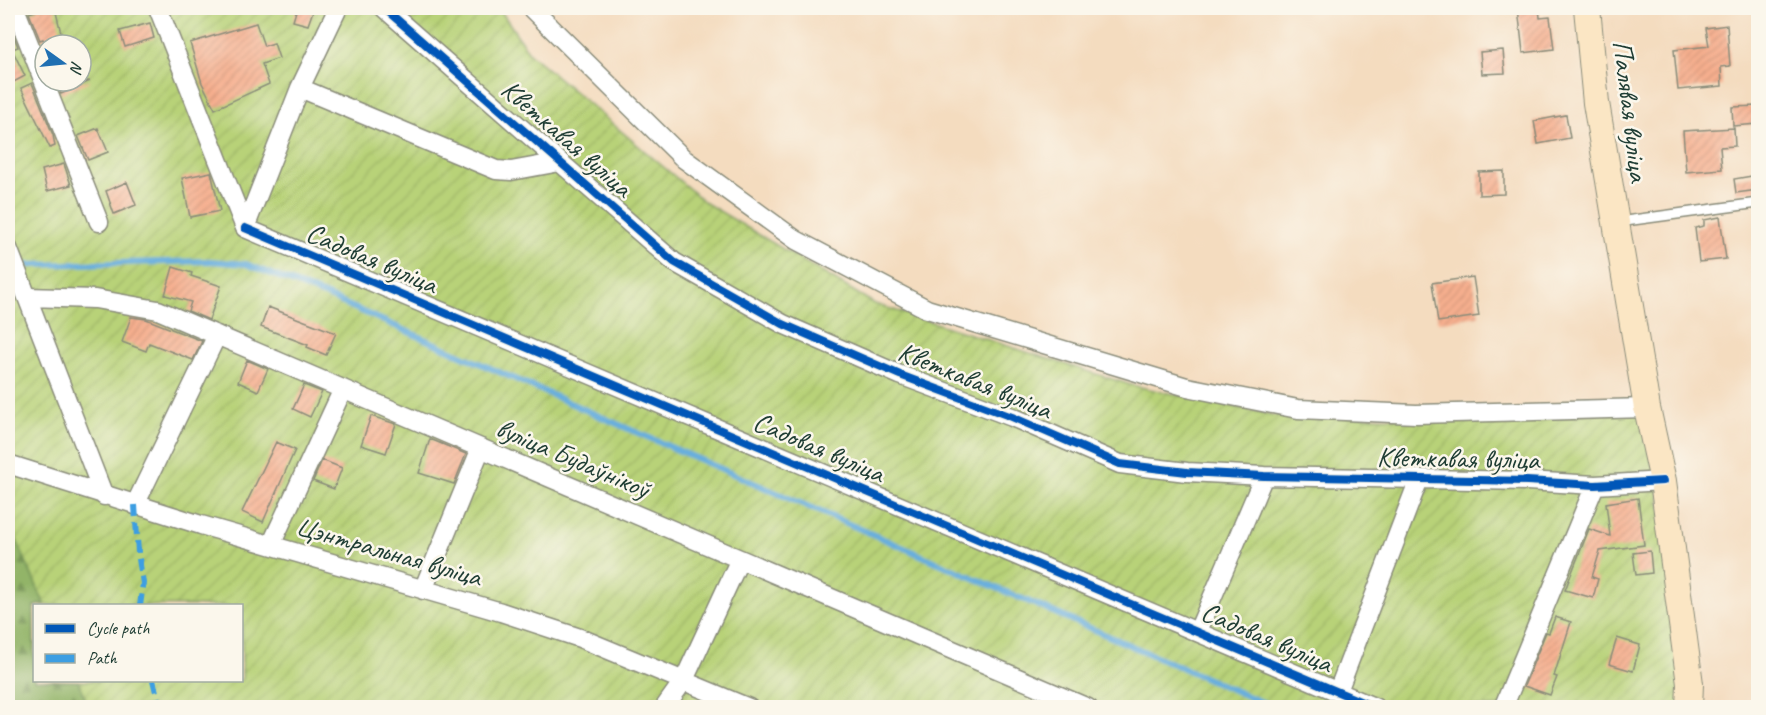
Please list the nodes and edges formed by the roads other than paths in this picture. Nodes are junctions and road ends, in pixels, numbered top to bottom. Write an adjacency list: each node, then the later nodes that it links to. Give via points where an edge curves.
1 (15, 8): 10 (street)
2 (158, 8): 12 (street)
3 (338, 8): 7 (street)
4 (384, 8): 8 (street, Кветкавая вуліца)
5 (531, 8): 17 (street, via 684,159 796,240 927,309 1187,387 1298,409 1416,414)
6 (1587, 8): 11 (main road, Палявая вуліца, via 1596,103)
7 (300, 88): 8 (street, via 496,170); 12 (street)
8 (560, 162): 20 (street, Кветкавая вуліца, via 674,262 783,324 1120,464)
9 (1758, 202): 11 (lane)
10 (99, 222)
11 (1615, 223): 17 (main road, Палявая вуліца)
12 (245, 228): 29 (street, Садовая вуліца)
13 (8, 248): 14 (street)
14 (27, 297): 15 (street, вуліца Будаўнікоў, via 95,299 158,310); 24 (street)
15 (217, 335): 16 (street, вуліца Будаўнікоў); 25 (street)
16 (343, 389): 18 (street, вуліца Будаўнікоў); 26 (street)
17 (1647, 408): 22 (main road, Палявая вуліца)
18 (482, 448): 27 (street, вуліца Будаўнікоў); 28 (street)
19 (8, 464): 24 (street, Цэнтральная вуліца)
20 (1264, 476): 21 (street, Кветкавая вуліца); 29 (street)
21 (1419, 479): 23 (street, Кветкавая вуліца); 31 (street)
22 (1663, 481): 23 (street, Кветкавая вуліца); 37 (main road, Палявая вуліца, via 1690,684)
23 (1595, 485): 36 (street)
24 (104, 496): 25 (street, Цэнтральная вуліца)
25 (135, 505): 26 (street, Цэнтральная вуліца)
26 (271, 545): 28 (street, Цэнтральная вуліца)
27 (740, 559): 30 (street); 34 (street, вуліца Будаўнікоў)
28 (423, 590): 30 (street, Цэнтральная вуліца, via 580,638)
29 (1198, 632): 31 (street, Садовая вуліца)
30 (684, 680): 32 (street); 33 (street, Цэнтральная вуліца)
31 (1338, 691): 35 (street, Садовая вуліца)
32 (664, 708)
33 (749, 708)
34 (1088, 708)
35 (1376, 708)
36 (1503, 708)
37 (1689, 708)

